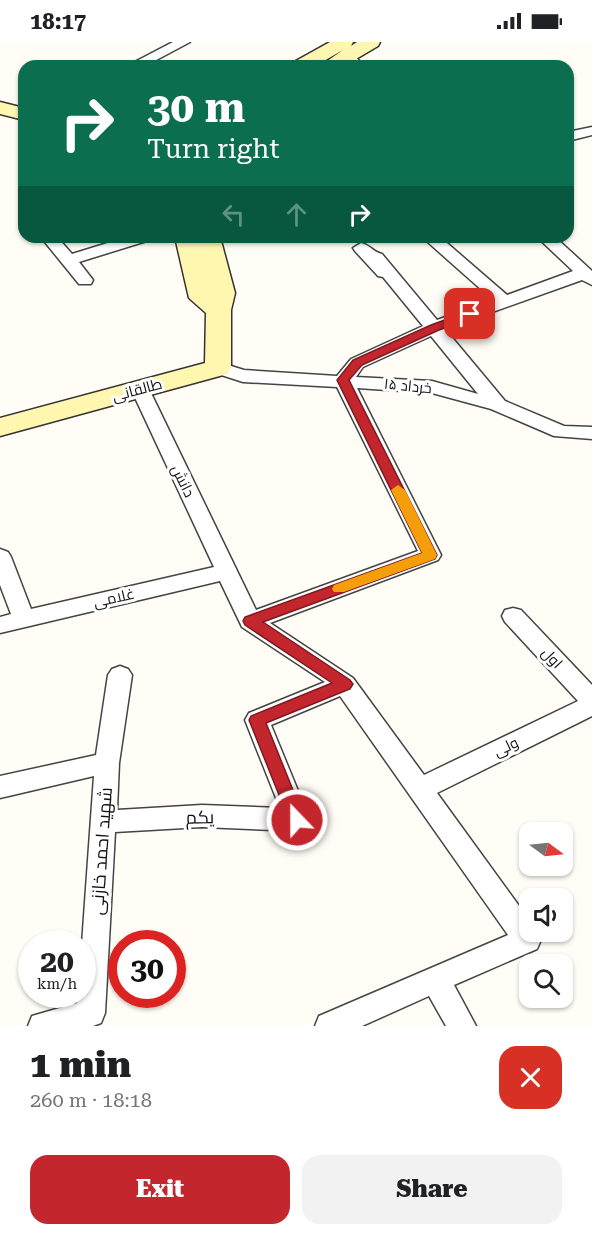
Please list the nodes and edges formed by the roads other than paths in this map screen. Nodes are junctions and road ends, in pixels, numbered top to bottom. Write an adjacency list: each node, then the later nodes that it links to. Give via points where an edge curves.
1 (183, 42): 4 (street)
2 (371, 42): 3 (street)
3 (344, 58)
4 (146, 60)
5 (0, 91): 6 (street)
6 (18, 94)
7 (0, 108): 8 (street)
8 (18, 112)
9 (592, 131): 10 (street)
10 (574, 136)
11 (54, 243): 19 (street)
12 (124, 243): 19 (street)
13 (188, 243): 23 (street, via 201,298)
14 (210, 243): 23 (street, via 223,293)
15 (437, 243): 22 (street)
16 (551, 243): 20 (street)
17 (362, 248): 24 (street)
18 (376, 258): 24 (street)
19 (68, 260): 21 (street)
20 (588, 277): 22 (street)
21 (85, 280)
22 (505, 302): 24 (street)
23 (219, 310): 25 (street)
24 (435, 327): 26 (street, via 357,363); 28 (street)
25 (218, 368): 26 (street, ۱۵ خرداد, via 243,376); 27 (street, طالقانی)
26 (343, 380): 28 (street, ۱۵ خرداد, via 432,387); 35 (street, via 430,555)
27 (140, 389): 29 (street, طالقانی); 32 (street, دانش)
28 (498, 405): 30 (street, ۱۵ خرداد, via 561,432)
29 (0, 427)
30 (592, 433)
31 (0, 556): 34 (street)
32 (227, 572): 34 (street, غلامی); 35 (street, دانش)
33 (513, 616): 39 (street, اول)
34 (24, 619): 36 (street, غلامی)
35 (250, 621): 38 (street)
36 (0, 625)
37 (120, 675): 41 (street, شهید احمد خازنی)
38 (345, 684): 43 (street); 44 (street, یکم, via 256,720 297,820 202,816)
39 (592, 700)
40 (592, 705): 43 (street, ولی)
41 (107, 763): 42 (street); 44 (street, شهید احمد خازنی)
42 (0, 787)
43 (420, 789): 45 (street, via 527,940)
44 (102, 822): 46 (street, شهید احمد خازنی, via 91,1013)
45 (436, 981): 47 (street); 48 (street)
46 (42, 1026)
47 (329, 1026)
48 (462, 1026)

